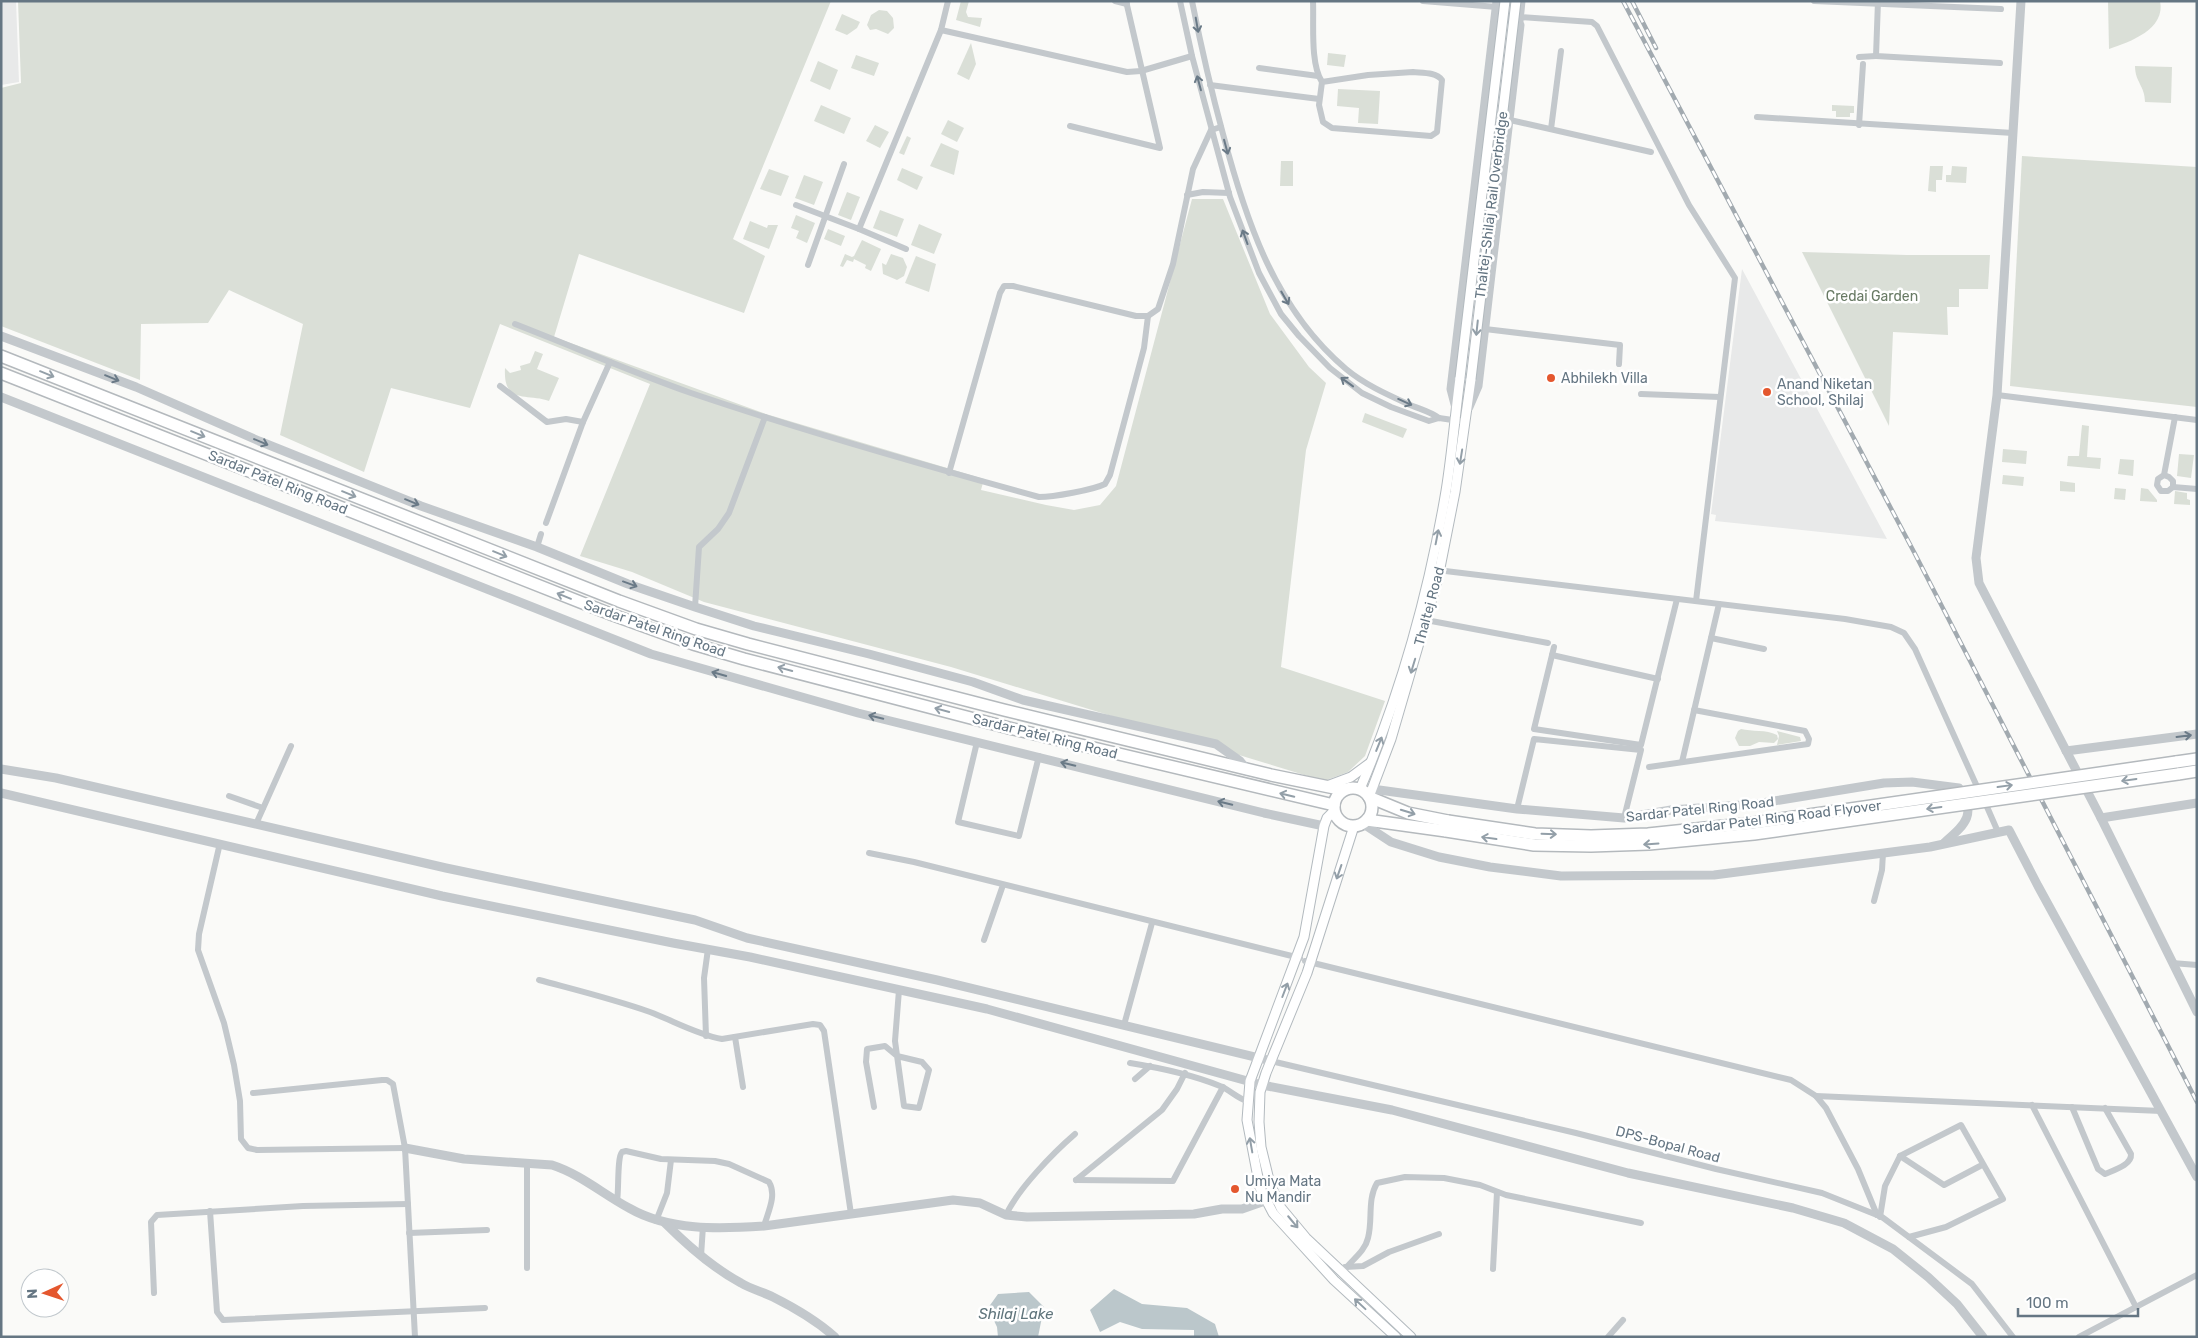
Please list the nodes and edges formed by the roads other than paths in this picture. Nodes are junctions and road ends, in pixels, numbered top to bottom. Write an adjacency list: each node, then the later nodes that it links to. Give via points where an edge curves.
1 (948, 1): 17 (street)
2 (1115, 1): 11 (street)
3 (1180, 1): 19 (street)
4 (1192, 1): 27 (street, one-way to 27)
5 (1313, 1): 26 (street)
6 (1423, 1): 12 (street)
7 (1516, 1): 60 (main road, Thaltej-Shilaj Rail Overbridge, one-way to 60, bridge)
8 (1521, 1): 15 (street)
9 (1814, 1): 13 (street)
10 (2021, 1): 36 (street)
11 (1127, 3): 25 (street)
12 (1500, 3): 16 (street); 59 (main road, Thaltej-Shilaj Rail Overbridge, bridge)
13 (1878, 3): 14 (street); 20 (street)
14 (2001, 9)
15 (1519, 19): 16 (street, via 1501,18); 30 (street); 58 (street, via 1592,22 1597,26 1680,188 1735,278)
16 (1495, 22): 59 (street, via 1451,389)
17 (941, 30): 25 (street, via 1126,72); 43 (street)
18 (1561, 51): 34 (street)
19 (1192, 56): 25 (street); 35 (street, one-way to 19)
20 (1876, 56): 21 (street); 22 (street)
21 (1859, 57)
22 (2000, 63)
23 (1863, 64): 31 (street)
24 (1259, 68): 26 (street)
25 (1142, 71): 32 (street, via 1160,148)
26 (1320, 79): 28 (street); 28 (street, via 1413,72 1429,73 1442,80 1436,132 1425,137 1332,128 1323,122)
27 (1210, 86): 28 (street); 33 (street)
28 (1319, 99)
29 (1757, 117): 31 (street)
30 (1510, 120): 34 (street); 48 (street)
31 (1859, 125): 36 (street)
32 (1070, 126)
33 (1221, 127): 35 (street); 63 (street, one-way to 63, via 1255,237 1275,281 1300,321 1348,371 1388,395)
34 (1551, 129): 37 (street)
35 (1212, 130): 39 (street); 40 (street, via 1193,169)
36 (2013, 134): 56 (street)
37 (1651, 152)
38 (844, 164): 42 (street)
39 (1229, 193): 40 (street); 63 (street, one-way to 39, via 1429,420 1362,393 1330,368 1299,336 1281,314 1260,273)
40 (1187, 195): 46 (street, via 1173,264 1158,309)
41 (796, 205): 42 (street)
42 (825, 216): 43 (street); 45 (street)
43 (859, 229): 44 (street)
44 (906, 249)
45 (808, 265)
46 (1148, 316): 68 (street, via 1144,348 1105,484 1088,490 1039,497); 68 (street, via 1004,286)
47 (515, 324): 51 (street)
48 (1485, 329): 52 (street, via 1620,345); 60 (street, via 1478,386)
49 (1, 336): 74 (street, one-way to 74, via 136,387 395,496)
50 (1, 356): 96 (highway, Sardar Patel Ring Road, one-way to 96, via 619,602 696,629 994,708)
51 (610, 362): 61 (street); 66 (street)
52 (1619, 364)
53 (1, 373): 106 (highway, Sardar Patel Ring Road, one-way to 53, via 693,644)
54 (500, 386): 66 (street, via 546,422 566,419)
55 (1641, 394): 58 (street)
56 (1997, 395): 62 (street); 89 (street, via 1976,558 1979,582)
57 (1, 397): 87 (street, Sardar Patel Ring Road, one-way to 57, via 803,698 651,654)
58 (1720, 397): 77 (street)
59 (1456, 408): 65 (main road, Thaltej-Shilaj Rail Overbridge)
60 (1468, 409): 67 (main road, Thaltej Road)
61 (765, 417): 68 (street); 79 (street, via 729,512 718,529 699,547)
62 (2175, 417): 64 (street); 69 (street)
63 (1439, 418): 65 (street)
64 (2197, 420)
65 (1454, 421): 67 (street); 75 (main road, Thaltej-Shilaj Rail Overbridge, one-way to 65)
66 (583, 422): 72 (street)
67 (1466, 422): 75 (main road, Thaltej Road, one-way to 75)
68 (950, 472)
69 (2164, 475): 70 (street, via 2173,481); 70 (street, via 2158,479 2157,486 2161,491)
70 (2172, 487): 71 (street)
71 (2197, 489)
72 (546, 523)
73 (541, 534): 74 (street)
74 (537, 547): 79 (street, one-way to 79)
75 (1435, 570): 76 (street); 80 (main road, Thaltej Road); 92 (main road, one-way to 75)
76 (1677, 599): 77 (street); 84 (street)
77 (1696, 601): 78 (street)
78 (1719, 604): 81 (street); 114 (street, via 1845,619 1891,627 1904,634 1915,649)
79 (695, 607): 96 (street, via 754,626 973,682 1023,700 1216,744)
80 (1426, 620): 83 (street, via 1551,645); 102 (main road, Thaltej Road, one-way to 102, via 1391,739)
81 (1711, 638): 82 (street); 85 (street)
82 (1764, 649)
83 (1552, 655): 84 (street); 84 (street, via 1534,729 1642,745)
84 (1658, 679)
85 (1694, 710): 93 (street); 93 (street, via 1805,731 1808,744)
86 (2197, 734): 89 (street, one-way to 86)
87 (977, 742): 90 (street, Sardar Patel Ring Road); 90 (street, via 958,822 1019,836)
88 (290, 746): 105 (street)
89 (2066, 751): 109 (street)
90 (1039, 756): 112 (street, Sardar Patel Ring Road, one-way to 90)
91 (2197, 759): 113 (highway, Sardar Patel Ring Road Flyover, one-way to 91, bridge, via 1591,836 1658,833 1753,823)
92 (1371, 762): 98 (main road, via 1351,777); 99 (main road)
93 (1682, 762): 94 (street)
94 (1649, 767)
95 (1, 769): 111 (street, via 56,778)
96 (1247, 770): 98 (highway, Sardar Patel Ring Road)
97 (2197, 771): 113 (highway, Sardar Patel Ring Road Flyover, one-way to 113, bridge, via 1764,833 1659,844 1534,845)
98 (1324, 787): 100 (highway, Sardar Patel Ring Road)
99 (1360, 789): 100 (highway); 102 (highway)
100 (1344, 790): 106 (highway)
101 (1, 793): 115 (street)
102 (1370, 793): 107 (street, Sardar Patel Ring Road); 110 (highway, via 1372,808); 113 (highway, Sardar Patel Ring Road Flyover, one-way to 113, via 1408,813)
103 (229, 796): 105 (street)
104 (2197, 804): 109 (street)
105 (263, 808): 111 (street)
106 (1334, 808): 110 (highway, via 1340,821); 112 (main road)
107 (1517, 809): 108 (street, Sardar Patel Ring Road); 108 (street, via 1534,739 1640,750)
108 (1624, 818): 116 (street, Sardar Patel Ring Road, via 1912,782 1960,788 1966,798 1969,812 1965,824)
109 (2101, 818): 125 (street)
110 (1361, 823): 113 (highway, Sardar Patel Ring Road Flyover); 118 (street, via 1391,842 1440,857 1561,876 1714,875); 124 (main road, one-way to 124)
111 (256, 824): 130 (street, via 695,920 747,938)
112 (1324, 826): 124 (main road, via 1304,937)
113 (1447, 826)
114 (1998, 832): 116 (street); 151 (street, via 2009,830)
115 (220, 843): 123 (street, via 442,896); 153 (street, via 198,950 224,1023 234,1065 242,1140 248,1148 257,1150)
116 (1943, 844): 118 (street)
117 (869, 853): 119 (street)
118 (1883, 853): 120 (street)
119 (1002, 885): 121 (street); 122 (street)
120 (1874, 901)
121 (1152, 923): 124 (street); 130 (street)
122 (984, 940)
123 (708, 949): 128 (street); 131 (street, via 704,978)
124 (1303, 960): 134 (main road, one-way to 124); 135 (main road); 145 (street, via 1791,1080)
125 (2172, 963): 126 (street); 129 (street)
126 (2197, 965)
127 (539, 980): 131 (street, via 629,1005)
128 (899, 990): 133 (street); 140 (street, via 987,1009)
129 (2197, 1012)
130 (1124, 1025): 134 (street)
131 (706, 1036): 132 (street)
132 (735, 1037): 143 (street); 164 (street, via 813,1024 820,1025 824,1031)
133 (897, 1056): 133 (street, via 904,1106 919,1108 929,1070 922,1062); 148 (street, via 885,1046 867,1049 866,1062)
134 (1259, 1058): 135 (street); 140 (main road)
135 (1271, 1061): 141 (main road); 166 (street, DPS-Bopal Road, via 1822,1193)
136 (1130, 1063): 137 (street)
137 (1150, 1066): 138 (street); 139 (street)
138 (1185, 1073): 142 (street); 142 (street, via 1162,1110 1076,1180 1174,1181)
139 (1135, 1079)
140 (1250, 1081): 141 (street); 146 (main road)
141 (1262, 1085): 160 (main road, via 1261,1147); 191 (street, via 1392,1110 1628,1173 1844,1222 1893,1249 1928,1277 1957,1304)
142 (1223, 1086): 146 (street)
143 (743, 1087)
144 (253, 1093): 153 (street, via 382,1080 391,1082 396,1091)
145 (1816, 1096): 147 (street); 166 (street, via 1826,1108)
146 (1247, 1101): 160 (main road, one-way to 146, via 1260,1188 1247,1120)
147 (2032, 1105): 149 (street); 182 (street)
148 (874, 1107)
149 (2072, 1107): 150 (street); 150 (street, via 2098,1169 2105,1174 2132,1158)
150 (2105, 1108): 151 (street)
151 (2161, 1110): 158 (street)
152 (1075, 1134): 165 (street, via 1056,1150 1012,1202)
153 (405, 1148): 156 (street); 162 (street)
154 (1900, 1156): 157 (street, via 1944,1185); 157 (street, via 1961,1126); 166 (street, via 1885,1186)
155 (671, 1160): 161 (street, via 622,1152 618,1160 620,1185); 167 (street, via 667,1193); 171 (street, via 729,1164 769,1182 773,1195)
156 (527, 1164): 161 (street, via 552,1165 566,1170); 177 (street)
157 (1982, 1165): 175 (street, via 2003,1200 1946,1226)
158 (2197, 1177)
159 (1497, 1192): 169 (street); 178 (street); 179 (street, via 1444,1178 1405,1177 1377,1183 1372,1192 1368,1239)
160 (1272, 1200): 165 (street, via 1242,1209 1194,1214); 179 (main road, one-way to 179, via 1306,1238); 188 (main road, one-way to 160, via 1334,1280 1273,1213)
161 (617, 1201): 167 (street)
162 (408, 1204): 163 (street); 173 (street)
163 (210, 1211): 181 (street, via 153,1218); 184 (street, via 217,1312 223,1320)
164 (851, 1214): 165 (street, via 953,1200 980,1203); 171 (street)
165 (1006, 1215)
166 (1879, 1216): 175 (street, DPS-Bopal Road)
167 (656, 1221): 168 (street)
168 (665, 1223): 170 (street); 176 (street)
169 (1641, 1223)
170 (703, 1226): 171 (street); 176 (street)
171 (764, 1226)
172 (487, 1230): 173 (street)
173 (409, 1233): 184 (street)
174 (1439, 1234): 179 (street, via 1363,1266)
175 (1909, 1237): 192 (street, DPS-Bopal Road, via 1972,1284)
176 (701, 1256): 187 (street, via 741,1283 772,1296 825,1328)
177 (527, 1268)
178 (1493, 1269)
179 (1343, 1270): 189 (main road)
180 (2197, 1275): 182 (street)
181 (154, 1293)
182 (2136, 1307): 193 (street)
183 (486, 1308): 184 (street)
184 (413, 1313): 186 (street)
185 (1623, 1320): 190 (street)
186 (415, 1337)
187 (835, 1337)
188 (1396, 1337)
189 (1411, 1337)
190 (1608, 1337)
191 (1983, 1337)
192 (2013, 1337)
193 (2079, 1337)

